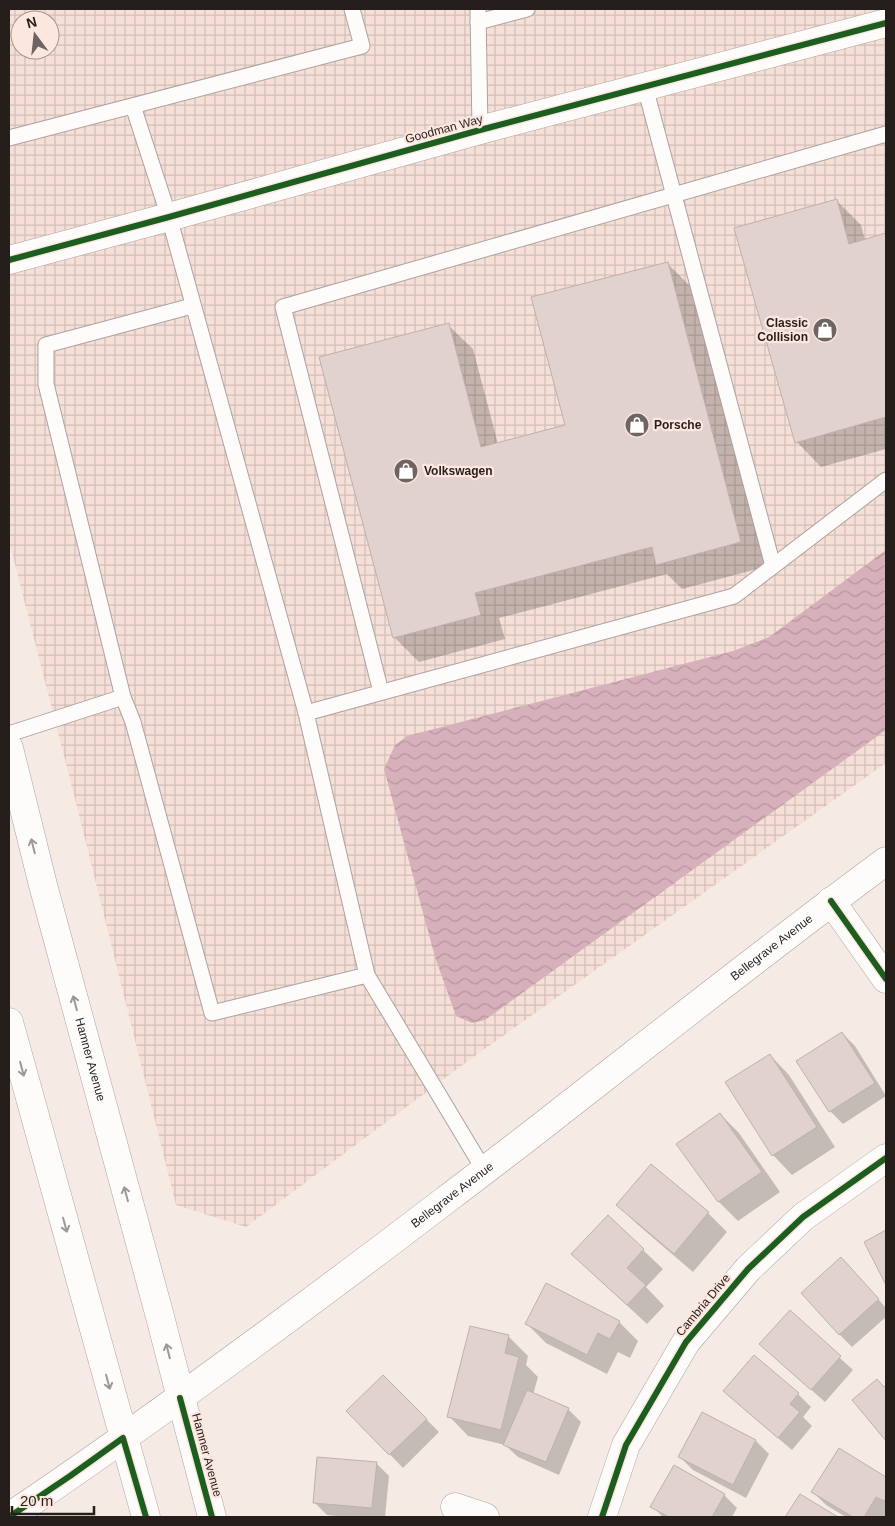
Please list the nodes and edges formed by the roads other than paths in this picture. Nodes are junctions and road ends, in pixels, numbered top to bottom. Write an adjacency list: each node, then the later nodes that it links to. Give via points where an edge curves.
1 (352, 9): 6 (lane, via 362,46)
2 (527, 9): 3 (lane)
3 (478, 15): 7 (lane)
4 (886, 23): 5 (main road, Goodman Way)
5 (645, 87): 7 (main road, Goodman Way); 10 (lane)
6 (133, 106): 9 (lane); 11 (lane)
7 (480, 130): 11 (main road, Goodman Way)
8 (886, 134): 10 (lane)
9 (9, 138)
10 (674, 195): 15 (lane); 16 (lane, via 283,307)
11 (169, 217): 12 (main road, Goodman Way); 13 (lane)
12 (9, 260)
13 (192, 306): 17 (lane, via 46,345 46,384); 18 (lane)
14 (886, 480): 15 (lane)
15 (773, 566): 16 (lane, via 734,596)
16 (381, 692): 18 (lane)
17 (123, 697): 19 (lane); 23 (lane, via 133,722 212,1013)
18 (306, 713): 23 (lane)
19 (9, 734)
20 (9, 748): 28 (main road, Hamner Avenue, one-way to 20)
21 (886, 861): 22 (main road, Bellegrave Avenue)
22 (831, 901): 24 (main road); 27 (main road, Bellegrave Avenue)
23 (367, 975): 27 (lane)
24 (886, 979)
25 (9, 1022): 29 (main road, one-way to 29)
26 (886, 1158): 35 (main road, Cambria Drive, via 803,1217 748,1269 686,1342 626,1445)
27 (484, 1170): 28 (main road, Bellegrave Avenue)
28 (180, 1398): 29 (main road, Bellegrave Avenue); 33 (main road, Hamner Avenue)
29 (123, 1438): 31 (main road, Bellegrave Avenue); 32 (main road)
30 (456, 1507): 34 (main road)
31 (9, 1517)
32 (146, 1517)
33 (212, 1517)
34 (485, 1517)
35 (602, 1517)

